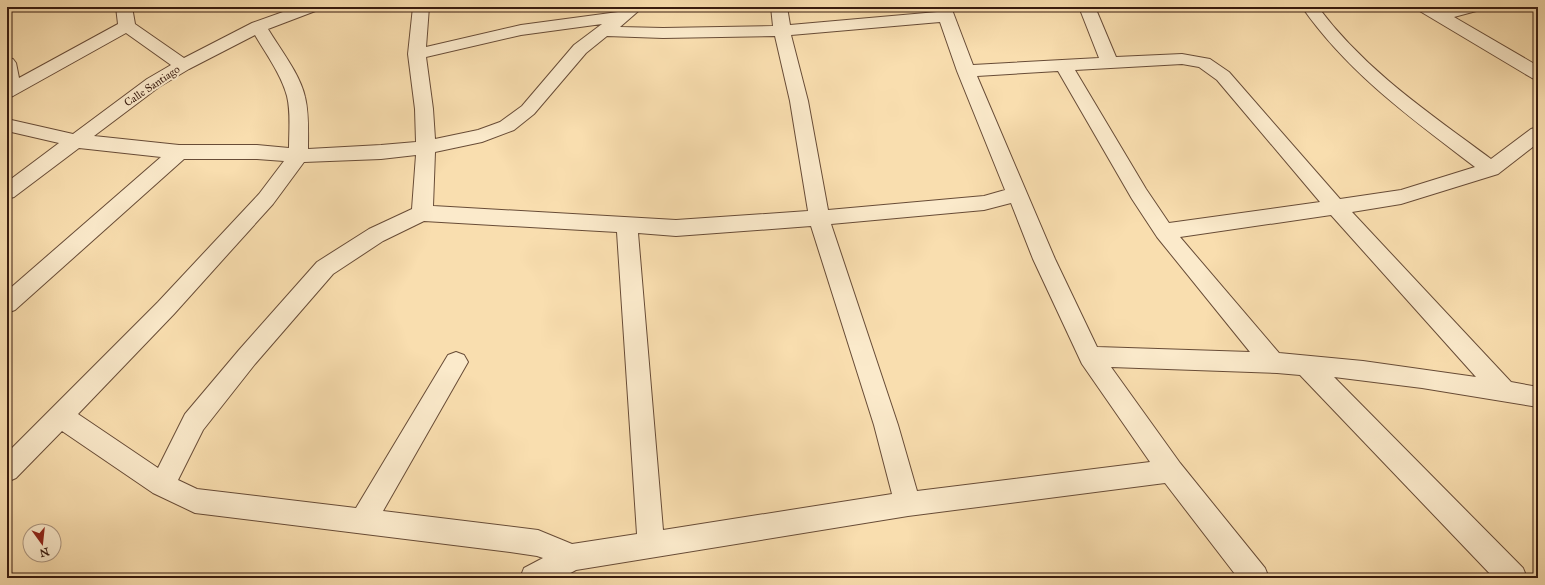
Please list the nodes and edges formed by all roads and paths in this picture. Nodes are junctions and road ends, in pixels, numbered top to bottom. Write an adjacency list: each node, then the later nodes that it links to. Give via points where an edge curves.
1 (124, 7): 12 (street)
2 (312, 7): 13 (street, Calle Santiago)
3 (421, 7): 16 (street)
4 (779, 7): 15 (street)
5 (1087, 7): 17 (street)
6 (1310, 7): 30 (street, via 1323,27 1355,61 1397,97)
7 (1424, 7): 11 (street)
8 (1474, 7): 11 (street)
9 (628, 12): 14 (street); 16 (street, via 521,30)
10 (945, 12): 15 (street); 21 (street)
11 (1440, 16): 22 (street)
12 (127, 26): 19 (street); 23 (street)
13 (258, 27): 19 (street, Calle Santiago); 29 (street, via 289,79 296,96 300,122)
14 (602, 31): 15 (street); 27 (street, via 580,49 528,110 507,126 482,136)
15 (782, 31): 35 (street, via 799,101)
16 (417, 54): 27 (street)
17 (1109, 62): 20 (street); 33 (street, via 1182,59 1204,63 1223,76)
18 (7, 63): 23 (street)
19 (183, 65): 26 (street, Calle Santiago, via 153,83)
20 (1063, 65): 21 (street); 37 (street)
21 (966, 71): 32 (street)
22 (1538, 74)
23 (10, 91)
24 (7, 125): 26 (street)
25 (1538, 133): 30 (street)
26 (77, 141): 28 (street); 31 (street, Calle Santiago)
27 (426, 147): 29 (street); 34 (street)
28 (179, 152): 29 (street, via 257,152); 38 (street)
29 (298, 156): 45 (street, via 266,199 166,308)
30 (1491, 169): 33 (street, via 1401,197)
31 (7, 192)
32 (1017, 194): 35 (street, via 984,203); 39 (street)
33 (1336, 207): 37 (street); 43 (street)
34 (422, 213): 36 (street); 48 (street, via 376,235 325,268 194,422)
35 (819, 218): 36 (street, via 676,228); 49 (street, via 886,425)
36 (627, 225): 51 (street)
37 (1164, 232): 41 (street)
38 (7, 304)
39 (1090, 357): 41 (street); 47 (street)
40 (456, 362): 50 (street)
41 (1272, 362): 42 (street)
42 (1306, 365): 43 (street, via 1437,380); 55 (street)
43 (1504, 391): 44 (street)
44 (1538, 397)
45 (60, 416): 46 (street); 48 (street)
46 (7, 470)
47 (1171, 472): 49 (street); 54 (street)
48 (162, 485): 50 (street, via 195,501)
49 (908, 504): 51 (street)
50 (362, 522): 52 (street, via 538,543)
51 (651, 544): 52 (street)
52 (572, 557): 53 (street)
53 (534, 578)
54 (1255, 578)
55 (1513, 578)

